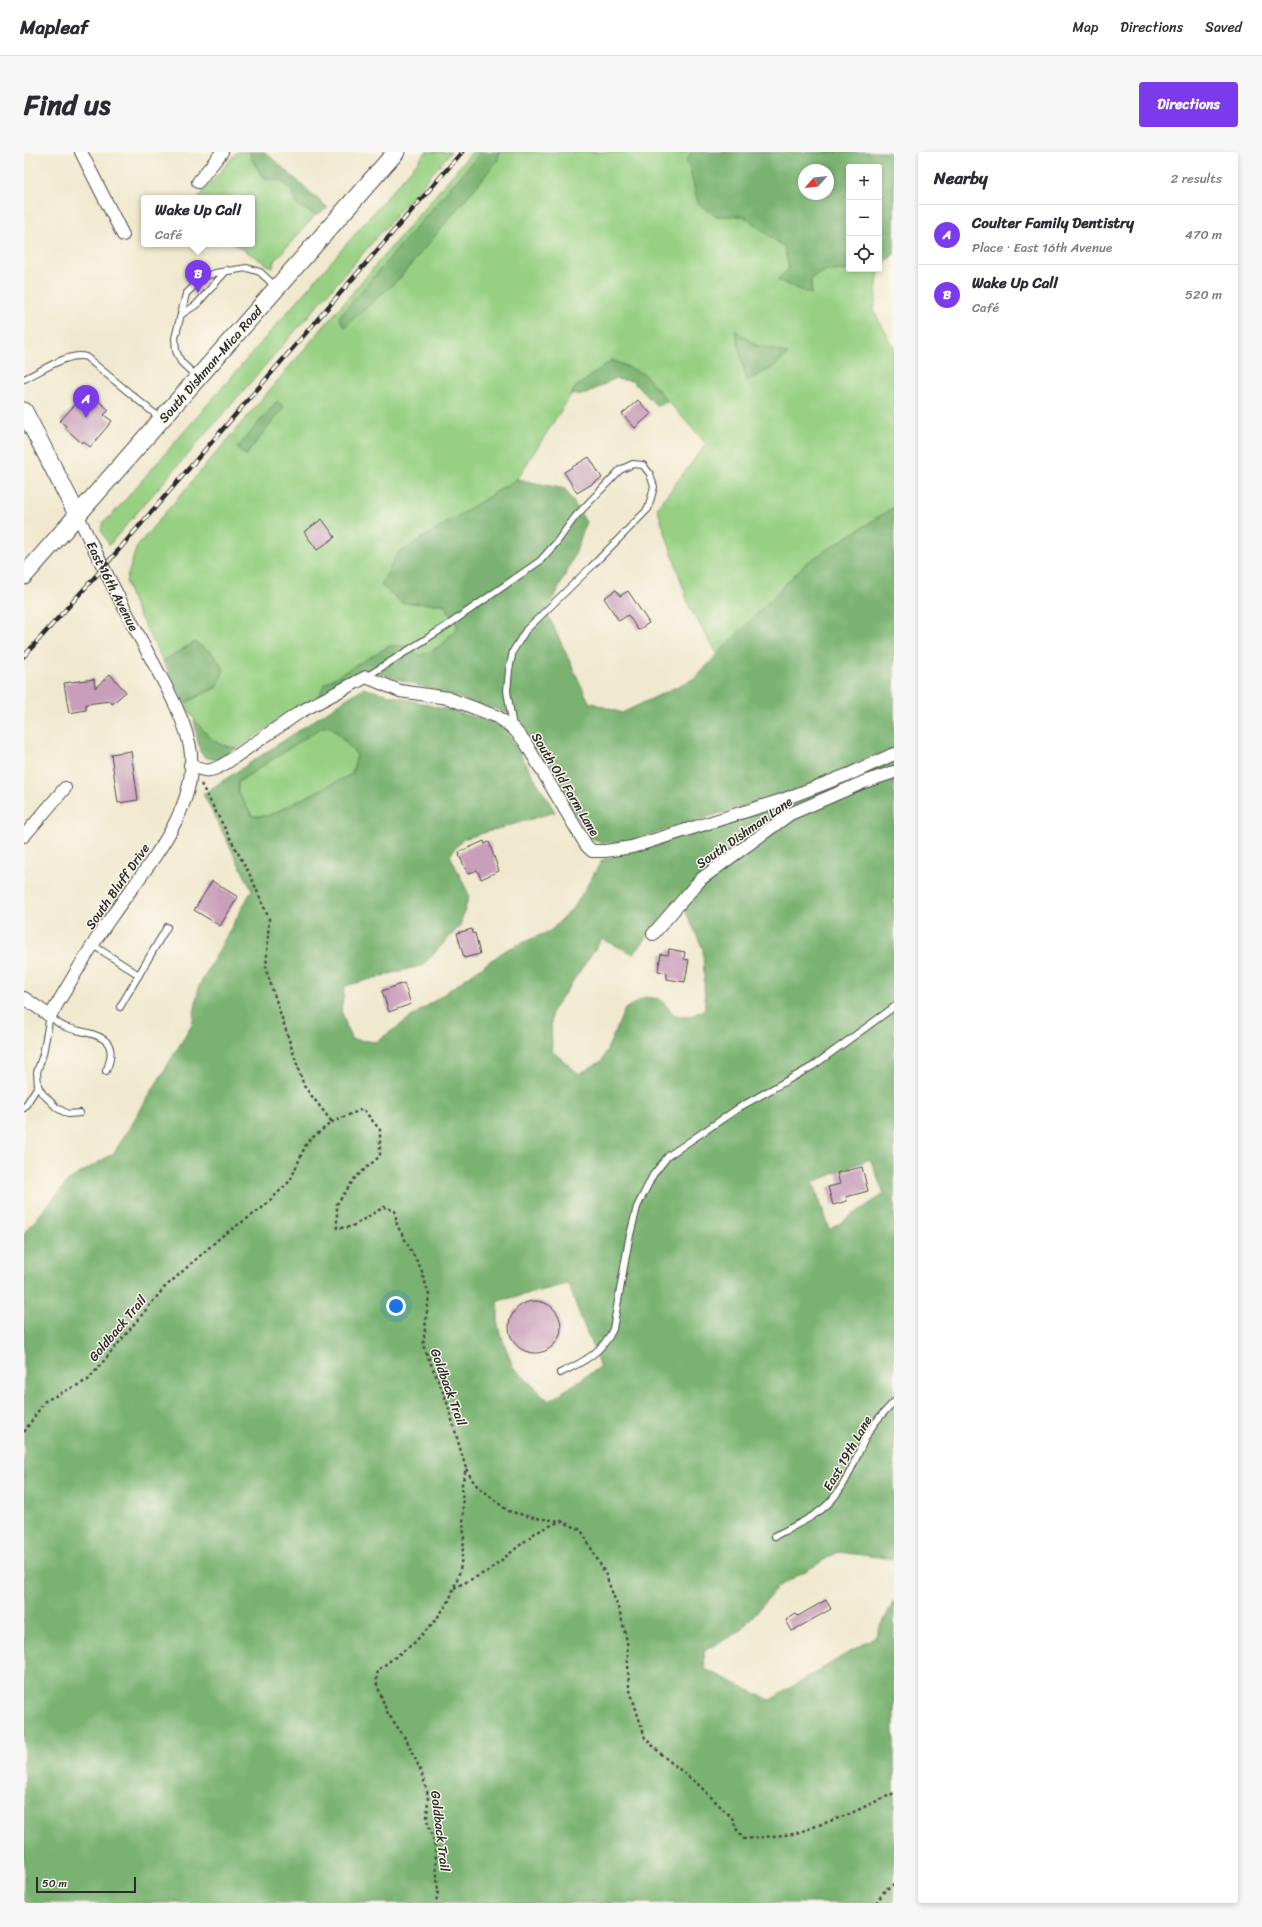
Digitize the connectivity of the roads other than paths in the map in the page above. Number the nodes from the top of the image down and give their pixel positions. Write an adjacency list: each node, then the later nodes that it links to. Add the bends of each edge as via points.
1 (81, 152): 5 (street)
2 (222, 152): 4 (street)
3 (396, 152): 7 (main road, South Dishman-Mica Road)
4 (198, 182)
5 (123, 235)
6 (227, 270): 7 (lane, via 247,268 260,272); 8 (lane, via 196,305); 8 (lane, via 203,277 186,294)
7 (277, 288): 9 (main road, South Dishman-Mica Road)
8 (182, 314): 9 (lane, via 175,338 176,351 182,362)
9 (199, 378): 12 (main road, South Dishman-Mica Road)
10 (24, 379): 12 (lane, via 69,357 81,355)
11 (24, 411): 13 (main road, East 16th Avenue)
12 (162, 420): 13 (main road, South Dishman-Mica Road)
13 (78, 516): 14 (main road, South Dishman-Mica Road); 18 (street, East 16th Avenue, via 184,728 190,748)
14 (24, 576)
15 (366, 677): 16 (street, South Old Farm Lane, via 400,690 448,698 498,717); 16 (lane, via 445,627 540,561 574,517 620,470 633,464 643,465 650,474 654,487 648,509 526,630 513,651 507,691); 18 (street, via 300,712 213,770 202,771)
16 (513, 728): 17 (street, South Old Farm Lane, via 526,742 583,841 589,849 597,852 632,847 782,800)
17 (894, 754)
18 (190, 765): 24 (street, South Bluff Drive, via 187,794 165,843 111,916)
19 (894, 772): 23 (street, South Dishman Lane, via 790,814 701,879)
20 (65, 788): 21 (street)
21 (24, 836)
22 (167, 927): 25 (lane)
23 (653, 934)
24 (93, 945): 25 (lane); 29 (street, South Bluff Drive)
25 (139, 975): 27 (lane)
26 (24, 998): 29 (street)
27 (120, 1007)
28 (894, 1007): 34 (lane, via 813,1066 740,1107 668,1156 653,1175 637,1207 610,1336 589,1358)
29 (50, 1016): 30 (lane, via 67,1028 89,1032 105,1041 112,1053); 31 (lane, via 38,1072)
30 (106, 1071)
31 (38, 1086): 32 (lane); 33 (lane, via 57,1108 68,1114)
32 (24, 1108)
33 (80, 1113)
34 (560, 1373)
35 (894, 1402): 36 (lane, East 19th Lane, via 867,1434 849,1474 829,1503)
36 (775, 1536)

